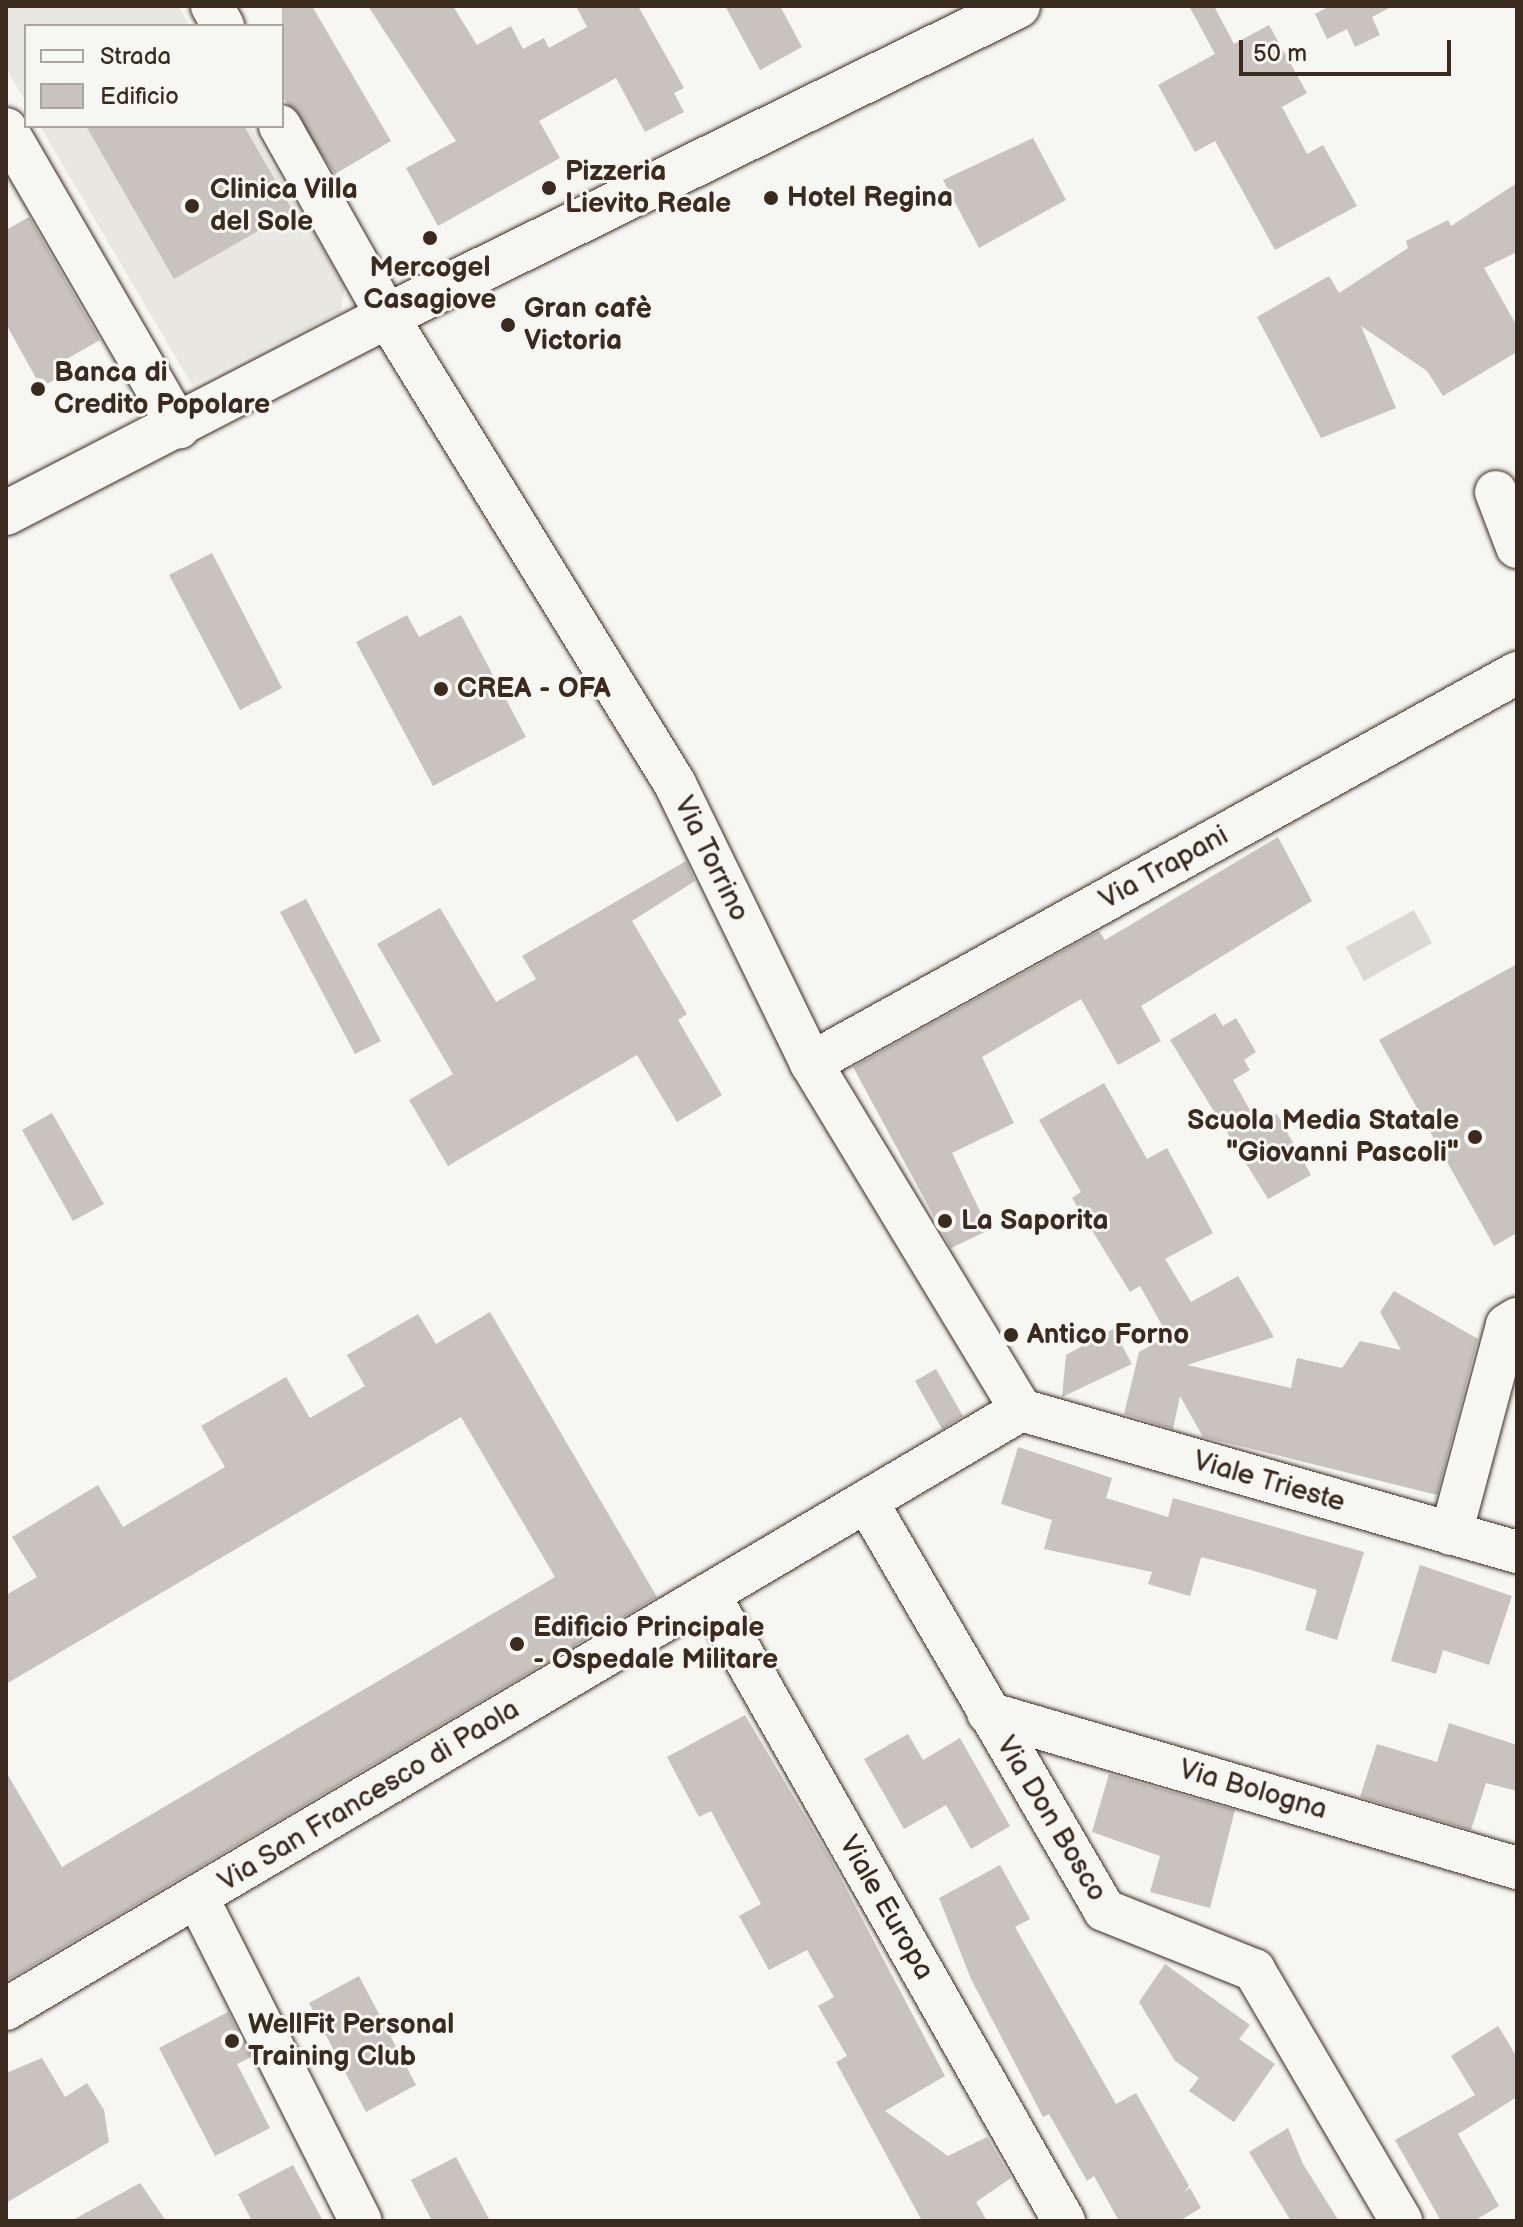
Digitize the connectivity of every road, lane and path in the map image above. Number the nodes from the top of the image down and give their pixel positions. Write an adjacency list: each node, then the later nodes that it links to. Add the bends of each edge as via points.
1 (212, 6): 3 (street)
2 (1018, 6): 6 (main road)
3 (222, 24)
4 (281, 128): 6 (street, Via Torrino)
5 (6, 129): 7 (street)
6 (387, 316): 7 (main road); 12 (street, Via Torrino, via 675,784)
7 (179, 428): 9 (main road)
8 (1496, 492): 10 (street)
9 (6, 513)
10 (1517, 547)
11 (1517, 673): 12 (street, Via Trapani)
12 (811, 1063): 14 (street, Via Torrino)
13 (1517, 1319): 16 (street, via 1507,1325)
14 (1021, 1410): 15 (street, Via San Francesco di Paola); 16 (street, Viale Trieste)
15 (867, 1502): 18 (street, Via San Francesco di Paola); 19 (street, Via Don Bosco)
16 (1451, 1534): 17 (street, Viale Trieste)
17 (1517, 1552)
18 (709, 1595): 21 (street, Via San Francesco di Paola); 24 (street, Viale Europa)
19 (988, 1713): 20 (street, Via Bologna); 25 (street, Via Don Bosco, via 1104,1910 1254,1970)
20 (1517, 1868)
21 (197, 1897): 22 (street, Via San Francesco di Paola); 23 (street)
22 (6, 2009)
23 (361, 2221)
24 (1064, 2221)
25 (1401, 2221)

